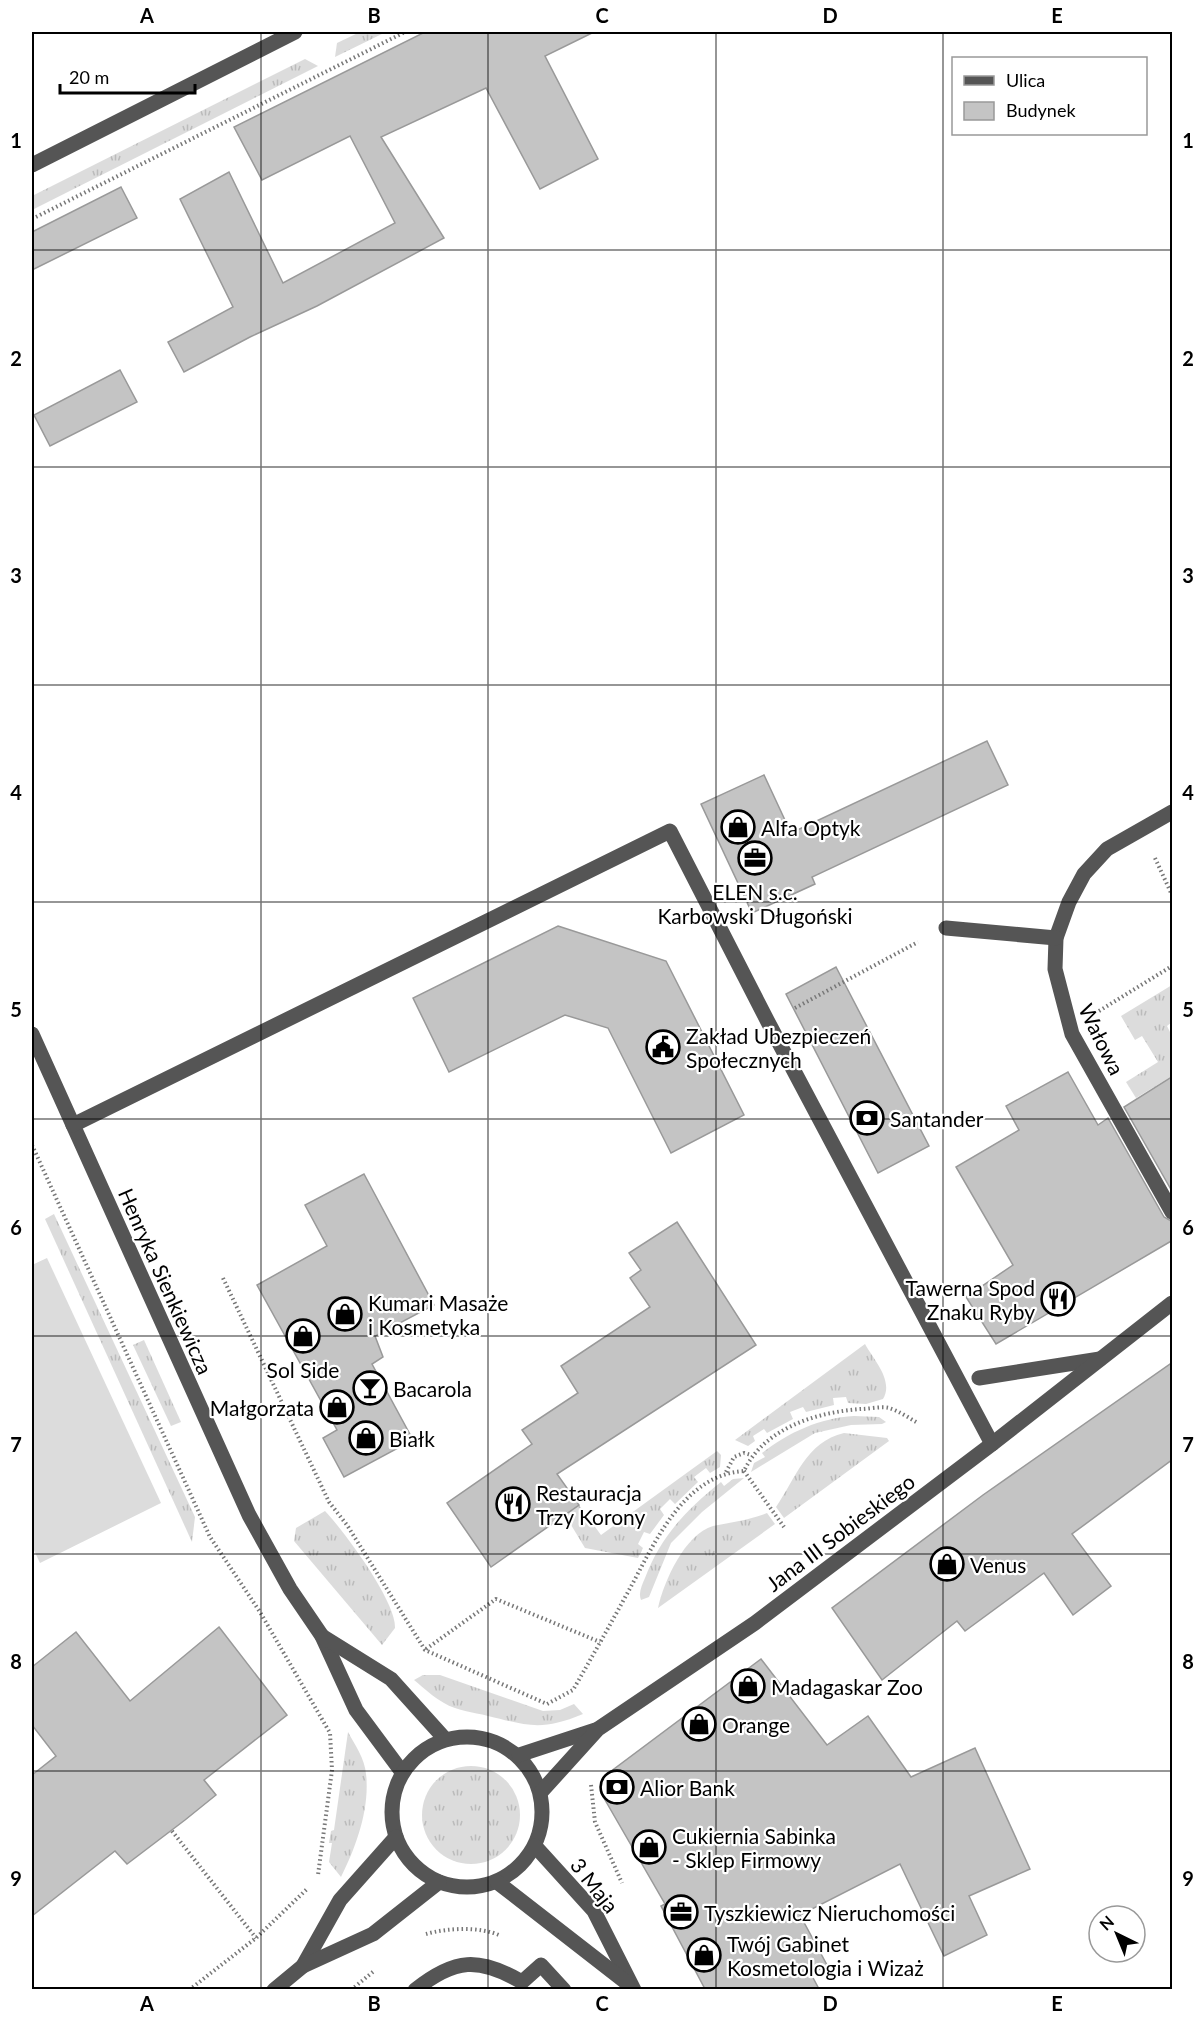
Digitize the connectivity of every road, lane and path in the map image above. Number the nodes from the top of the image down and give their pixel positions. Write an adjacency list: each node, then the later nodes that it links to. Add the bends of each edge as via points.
1 (295, 32): 3 (street)
2 (405, 32): 4 (path)
3 (32, 165)
4 (32, 219)
5 (1173, 812): 6 (street, Wałowa)
6 (1141, 828): 7 (path); 9 (street, Wałowa, via 1107,849 1084,874)
7 (1173, 895)
8 (946, 928): 9 (street); 11 (path)
9 (1056, 938): 12 (street, Wałowa, via 1055,969)
10 (1173, 966): 12 (path)
11 (794, 1009)
12 (1071, 1028): 16 (street, Wałowa)
13 (32, 1034): 14 (street, Henryka Sienkiewicza)
14 (73, 1125): 22 (street, via 670,831); 27 (street, Henryka Sienkiewicza, via 249,1515 290,1589)
15 (32, 1146): 39 (path, via 210,1538 260,1612 330,1733 332,1770)
16 (1173, 1212)
17 (223, 1278): 29 (path, via 329,1502)
18 (1173, 1303): 19 (street, Jana III Sobieskiego)
19 (1101, 1359): 20 (street, Jana III Sobieskiego); 22 (street, Jana III Sobieskiego)
20 (979, 1378)
21 (918, 1423): 23 (path, via 888,1408 834,1412 795,1425)
22 (992, 1444): 30 (street, Jana III Sobieskiego, via 755,1623)
23 (751, 1455): 24 (path); 25 (path, via 734,1457)
24 (744, 1471): 25 (path); 26 (path)
25 (726, 1472): 28 (path, via 702,1488 662,1528)
26 (784, 1527)
27 (322, 1636): 31 (street, Henryka Sienkiewicza, via 391,1679); 33 (street, Henryka Sienkiewicza, via 356,1710)
28 (600, 1642): 29 (path, via 496,1599); 29 (path, via 573,1689 547,1704)
29 (425, 1650)
30 (598, 1729): 32 (street, Jana III Sobieskiego); 35 (street, Jana III Sobieskiego)
31 (445, 1739): 32 (street, via 488,1739); 33 (street, via 421,1752)
32 (519, 1755): 35 (street, via 533,1772)
33 (402, 1772): 37 (street, via 394,1792 392,1815)
34 (594, 1780): 42 (path, via 591,1798 595,1822)
35 (541, 1792): 38 (street, via 543,1820)
36 (172, 1831): 44 (path)
37 (396, 1837): 40 (street, via 420,1872); 45 (street, via 340,1900)
38 (536, 1846): 41 (street, via 519,1867); 46 (street, 3 Maja, via 594,1911)
39 (318, 1879)
40 (439, 1882): 41 (street, via 469,1888); 45 (street, via 373,1934)
41 (497, 1882): 46 (street, 3 Maja)
42 (622, 1884)
43 (310, 1886): 44 (path)
44 (256, 1938): 47 (path)
45 (303, 1966): 48 (street)
46 (633, 1988)
47 (189, 1989)
48 (273, 1989)
49 (415, 1989): 50 (street, via 435,1973 475,1962 500,1969 522,1982 541,1965)
50 (564, 1989)

